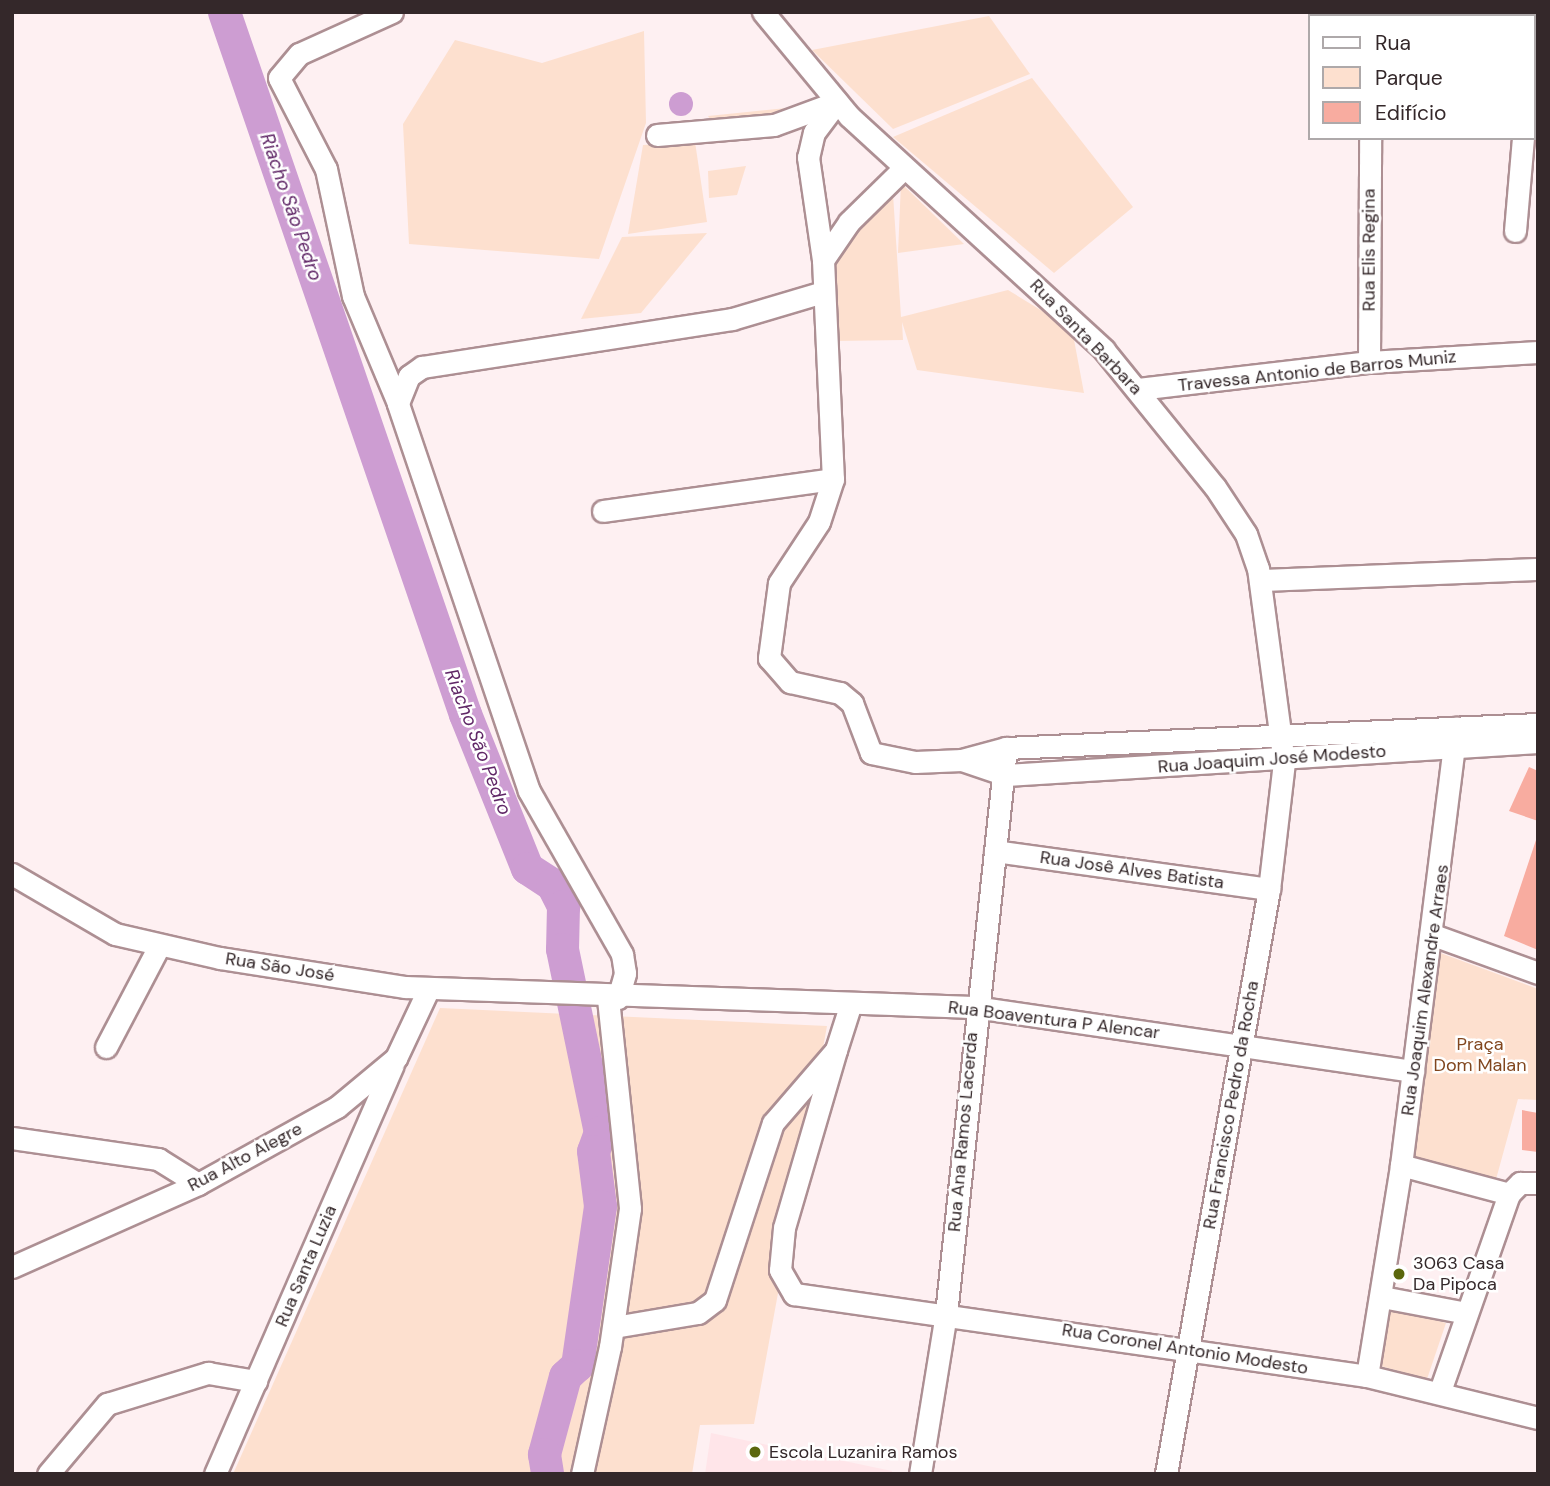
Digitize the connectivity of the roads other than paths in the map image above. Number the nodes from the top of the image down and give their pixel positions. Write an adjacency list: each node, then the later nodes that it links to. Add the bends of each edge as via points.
1 (392, 12): 14 (street, via 299,54 279,78 326,169 353,296)
2 (763, 12): 3 (street, Rua Santa Barbara)
3 (837, 102): 4 (street, via 774,125); 7 (street, Rua Santa Barbara); 9 (street, via 809,144)
4 (657, 135)
5 (1370, 140): 12 (street, Rua Elis Regina)
6 (1523, 140): 8 (street)
7 (903, 169): 9 (street, via 849,222); 13 (street, Rua Santa Barbara, via 1046,293)
8 (1515, 231)
9 (823, 260): 10 (street)
10 (823, 292): 14 (street, via 732,320 422,367 409,376); 15 (street)
11 (1538, 352): 12 (street, Travessa Antonio de Barros Muniz)
12 (1369, 362): 13 (street, Travessa Antonio de Barros Muniz)
13 (1138, 389): 18 (street, Rua Santa Barbara, via 1246,534)
14 (398, 403): 37 (street, via 529,791 622,954 625,973)
15 (833, 479): 16 (street); 25 (street, via 819,522 779,583 769,658 790,682 840,693 852,703 871,753 915,762)
16 (603, 511)
17 (1538, 569): 18 (street)
18 (1261, 580): 20 (street, Rua Santa Barbara)
19 (1538, 724): 21 (street, Rua Joaquim José Modesto)
20 (1282, 735): 21 (street, Rua Joaquim José Modesto); 23 (street, Rua Joaquim José Modesto); 26 (street, Rua Francisco Pedro da Rocha)
21 (1456, 735): 22 (street, Rua Joaquim José Modesto); 26 (street, Rua Joaquim José Modesto); 32 (street, Rua Joaquim Alexandre Arraes)
22 (1538, 742)
23 (1094, 744): 24 (street, Rua Joaquim José Modesto); 27 (street)
24 (1006, 748): 25 (street, Rua Joaquim José Modesto); 28 (street, Rua Ana Ramos Lacerda)
25 (962, 760): 28 (street)
26 (1284, 762): 27 (street, Rua Joaquim José Modesto); 31 (street, Rua Francisco Pedro da Rocha)
27 (1095, 771): 28 (street, Rua Joaquim José Modesto)
28 (1006, 775): 29 (street, Rua Ana Ramos Lacerda)
29 (995, 851): 31 (street, Rua Josê Alves Batista); 39 (street, Rua Ana Ramos Lacerda)
30 (12, 874): 33 (street, Rua São José, via 115,934)
31 (1269, 889): 40 (street, Rua Francisco Pedro da Rocha)
32 (1433, 935): 34 (street); 44 (street, Rua Joaquim Alexandre Arraes)
33 (159, 946): 35 (street, Rua São José); 41 (street)
34 (1538, 973)
35 (428, 990): 36 (street, Rua São José); 43 (street, Rua Alto Alegre)
36 (565, 996): 37 (street, Rua Boaventura P Alencar)
37 (606, 997): 38 (street, Rua Boaventura P Alencar); 53 (street, via 631,1185)
38 (850, 1003): 39 (street, Rua Boaventura P Alencar); 42 (street)
39 (974, 1007): 40 (street, Rua Boaventura P Alencar); 52 (street, Rua Ana Ramos Lacerda)
40 (1242, 1046): 44 (street, Rua Boaventura P Alencar); 54 (street, Rua Francisco Pedro da Rocha)
41 (106, 1047)
42 (836, 1051): 52 (street, Rua Coronel Antonio Modesto, via 818,1124 789,1202 780,1270 794,1294); 53 (street, via 773,1123 715,1300 698,1313)
43 (396, 1058): 47 (street, Rua Alto Alegre, via 337,1107); 56 (street, Rua Santa Luzia)
44 (1413, 1071): 46 (street, Rua Joaquim Alexandre Arraes)
45 (12, 1138): 47 (street, via 158,1159)
46 (1401, 1165): 48 (street); 50 (street, Rua Joaquim Alexandre Arraes)
47 (198, 1184): 49 (street, Rua Alto Alegre)
48 (1524, 1186): 51 (street)
49 (12, 1267)
50 (1382, 1297): 51 (street); 55 (street, Rua Joaquim Alexandre Arraes)
51 (1467, 1313): 57 (street)
52 (946, 1314): 54 (street, Rua Coronel Antonio Modesto); 62 (street, Rua Ana Ramos Lacerda)
53 (614, 1326): 61 (street)
54 (1186, 1348): 55 (street, Rua Coronel Antonio Modesto); 63 (street, Rua Francisco Pedro da Rocha)
55 (1367, 1376): 57 (street, Rua Coronel Antonio Modesto)
56 (257, 1381): 59 (street, via 208,1373 107,1404); 60 (street, Rua Santa Luzia)
57 (1440, 1391): 58 (street, Rua Coronel Antonio Modesto)
58 (1538, 1418)
59 (48, 1474)
60 (215, 1474)
61 (582, 1474)
62 (920, 1474)
63 (1166, 1474)

